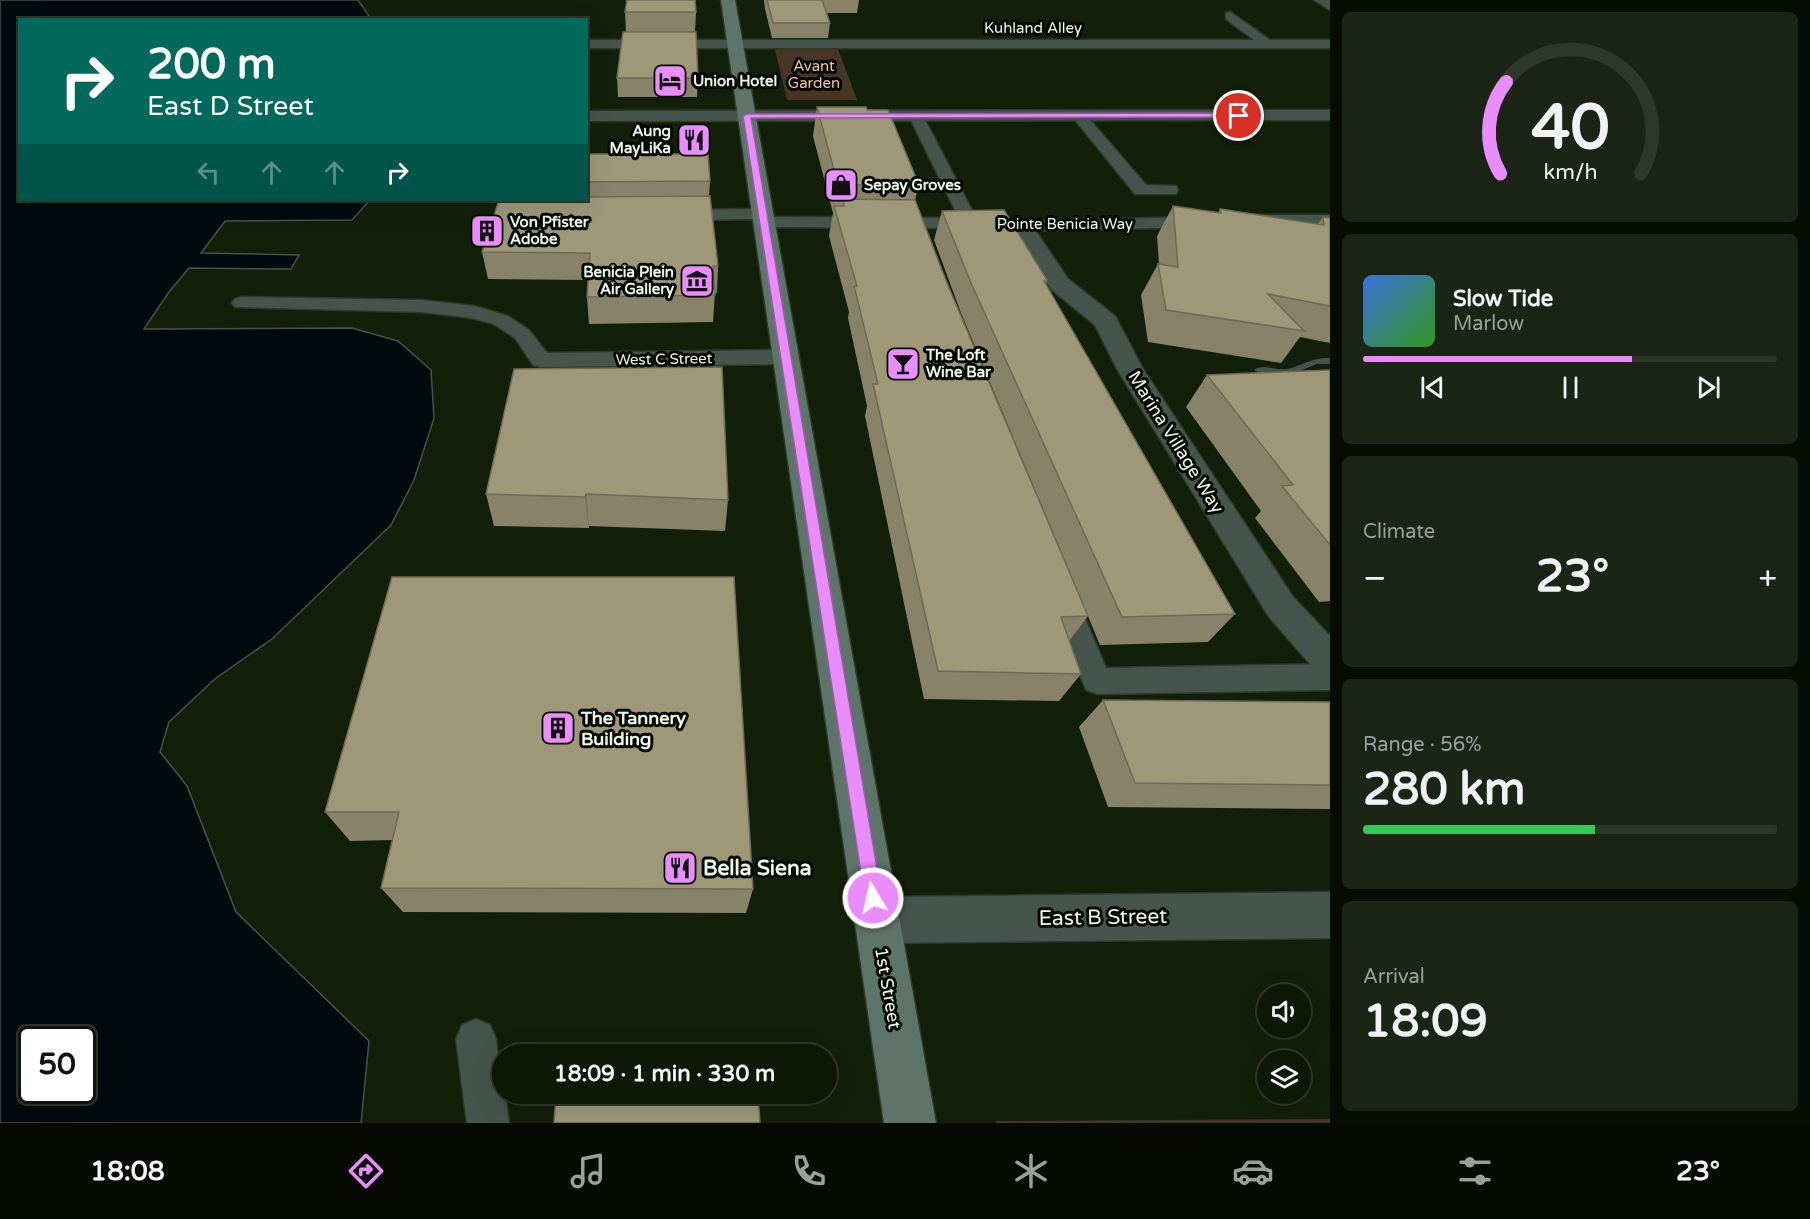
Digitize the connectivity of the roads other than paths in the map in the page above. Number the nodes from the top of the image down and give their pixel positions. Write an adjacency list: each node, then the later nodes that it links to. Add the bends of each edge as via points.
1 (728, 0): 6 (main road, 1st Street)
2 (1321, 0): 3 (street)
3 (1330, 6)
4 (1230, 16): 7 (lane)
5 (588, 44): 6 (lane, Kuhland Alley)
6 (735, 44): 7 (lane, Kuhland Alley); 10 (main road, 1st Street)
7 (1267, 44): 8 (lane, Kuhland Alley)
8 (1330, 44)
9 (588, 116): 10 (street)
10 (747, 116): 11 (street); 16 (main road, 1st Street)
11 (916, 116): 12 (street); 18 (lane)
12 (1079, 116): 13 (street); 14 (lane, via 1141,190)
13 (1330, 116)
14 (1170, 190)
15 (660, 215): 16 (lane, Pointe Benicia Way)
16 (764, 218): 18 (lane, Pointe Benicia Way, via 919,233); 21 (main road, 1st Street)
17 (1330, 220): 19 (lane, Pointe Benicia Way)
18 (970, 223): 19 (lane, Pointe Benicia Way)
19 (1021, 226): 23 (street, Marina Village Way, via 1059,284 1106,321 1130,369 1281,607)
20 (242, 303): 21 (lane, West C Street, via 422,306 474,312 501,320 522,334 541,360)
21 (786, 357): 26 (main road, 1st Street)
22 (1056, 581): 24 (lane, via 1096,681)
23 (1330, 661)
24 (1330, 677)
25 (1330, 915): 26 (street, East B Street)
26 (876, 920): 29 (main road, 1st Street)
27 (476, 1039): 28 (lane)
28 (488, 1123)
29 (910, 1123)

